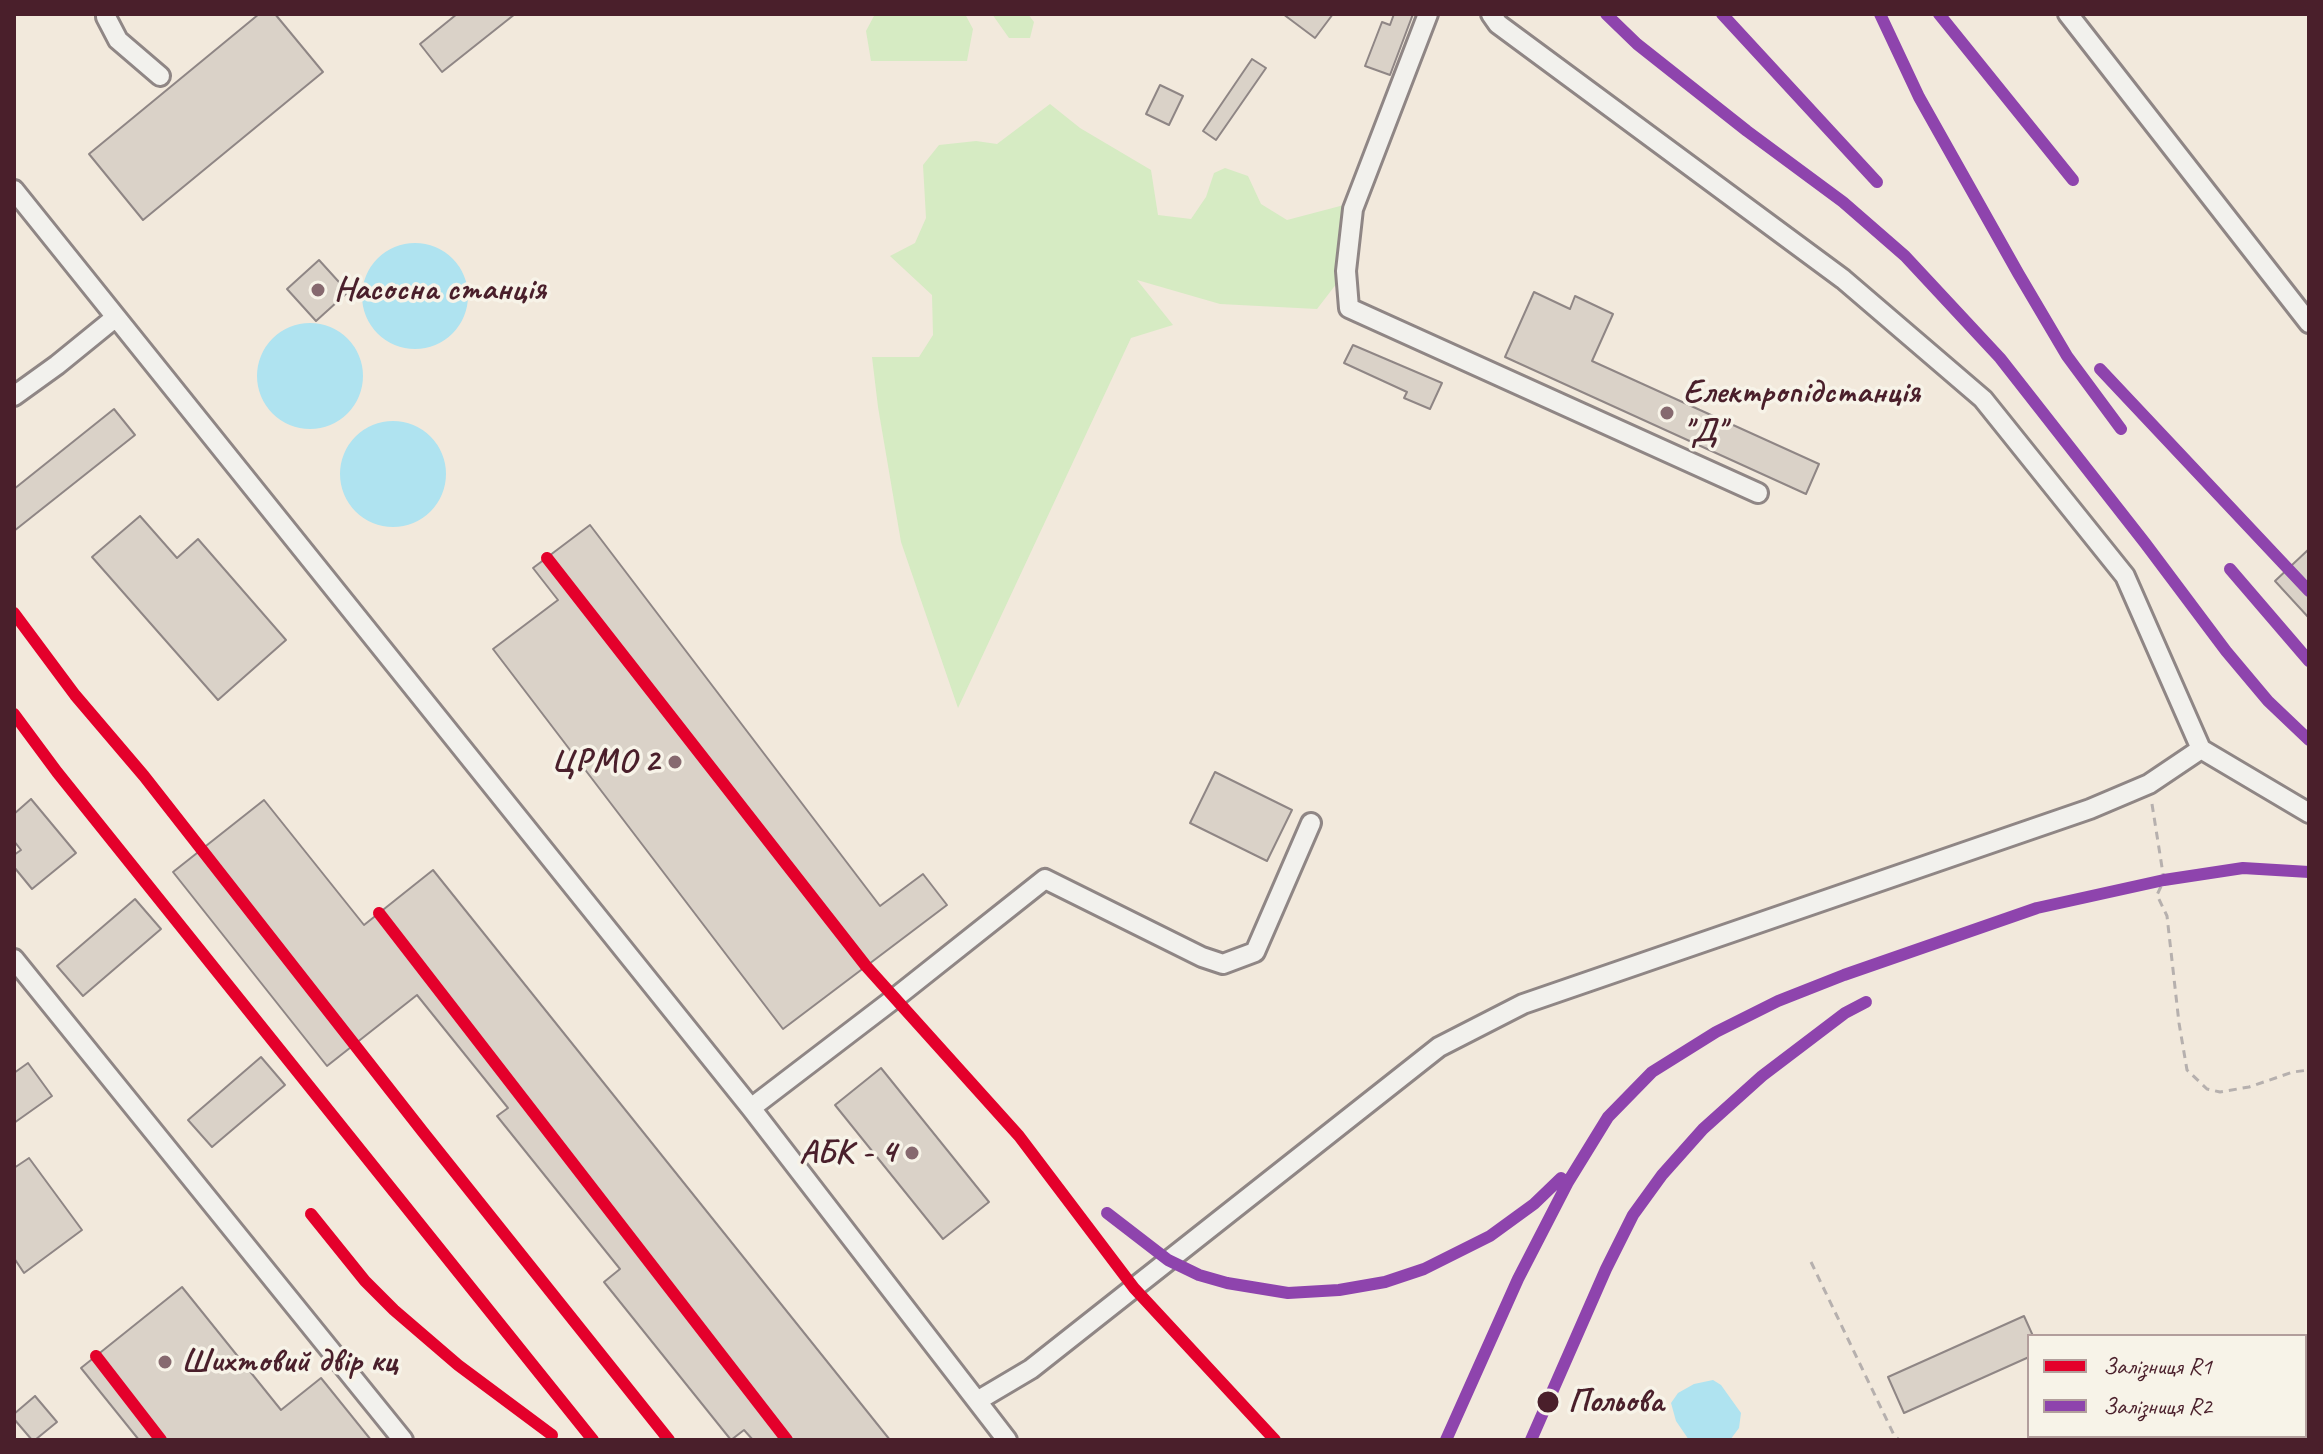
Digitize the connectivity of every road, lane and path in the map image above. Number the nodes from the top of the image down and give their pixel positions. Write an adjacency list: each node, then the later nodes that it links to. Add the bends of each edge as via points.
1 (106, 14): 5 (street, via 118,40)
2 (1428, 14): 10 (street, via 1353,209 1346,271 1349,308)
3 (1491, 14): 11 (street, via 1843,279 1983,399 2125,576)
4 (2068, 14): 8 (street)
5 (160, 76)
6 (14, 190): 7 (street)
7 (116, 317): 9 (street); 17 (street)
8 (2309, 323)
9 (14, 396)
10 (1758, 493)
11 (2201, 749): 12 (street); 13 (street)
12 (2149, 784): 16 (path, via 2164,880 2157,895 2167,916 2187,1070 2207,1089 2220,1092); 19 (street, via 2076,815 1523,1004 1439,1047 1031,1369)
13 (2309, 813)
14 (1311, 823): 17 (street, via 1255,952 1223,964 1202,957 1045,879)
15 (14, 959): 20 (street)
16 (2309, 1070)
17 (751, 1108): 19 (street)
18 (1811, 1262): 22 (path)
19 (977, 1401): 21 (street)
20 (403, 1440)
21 (1007, 1440)
22 (1899, 1440)

